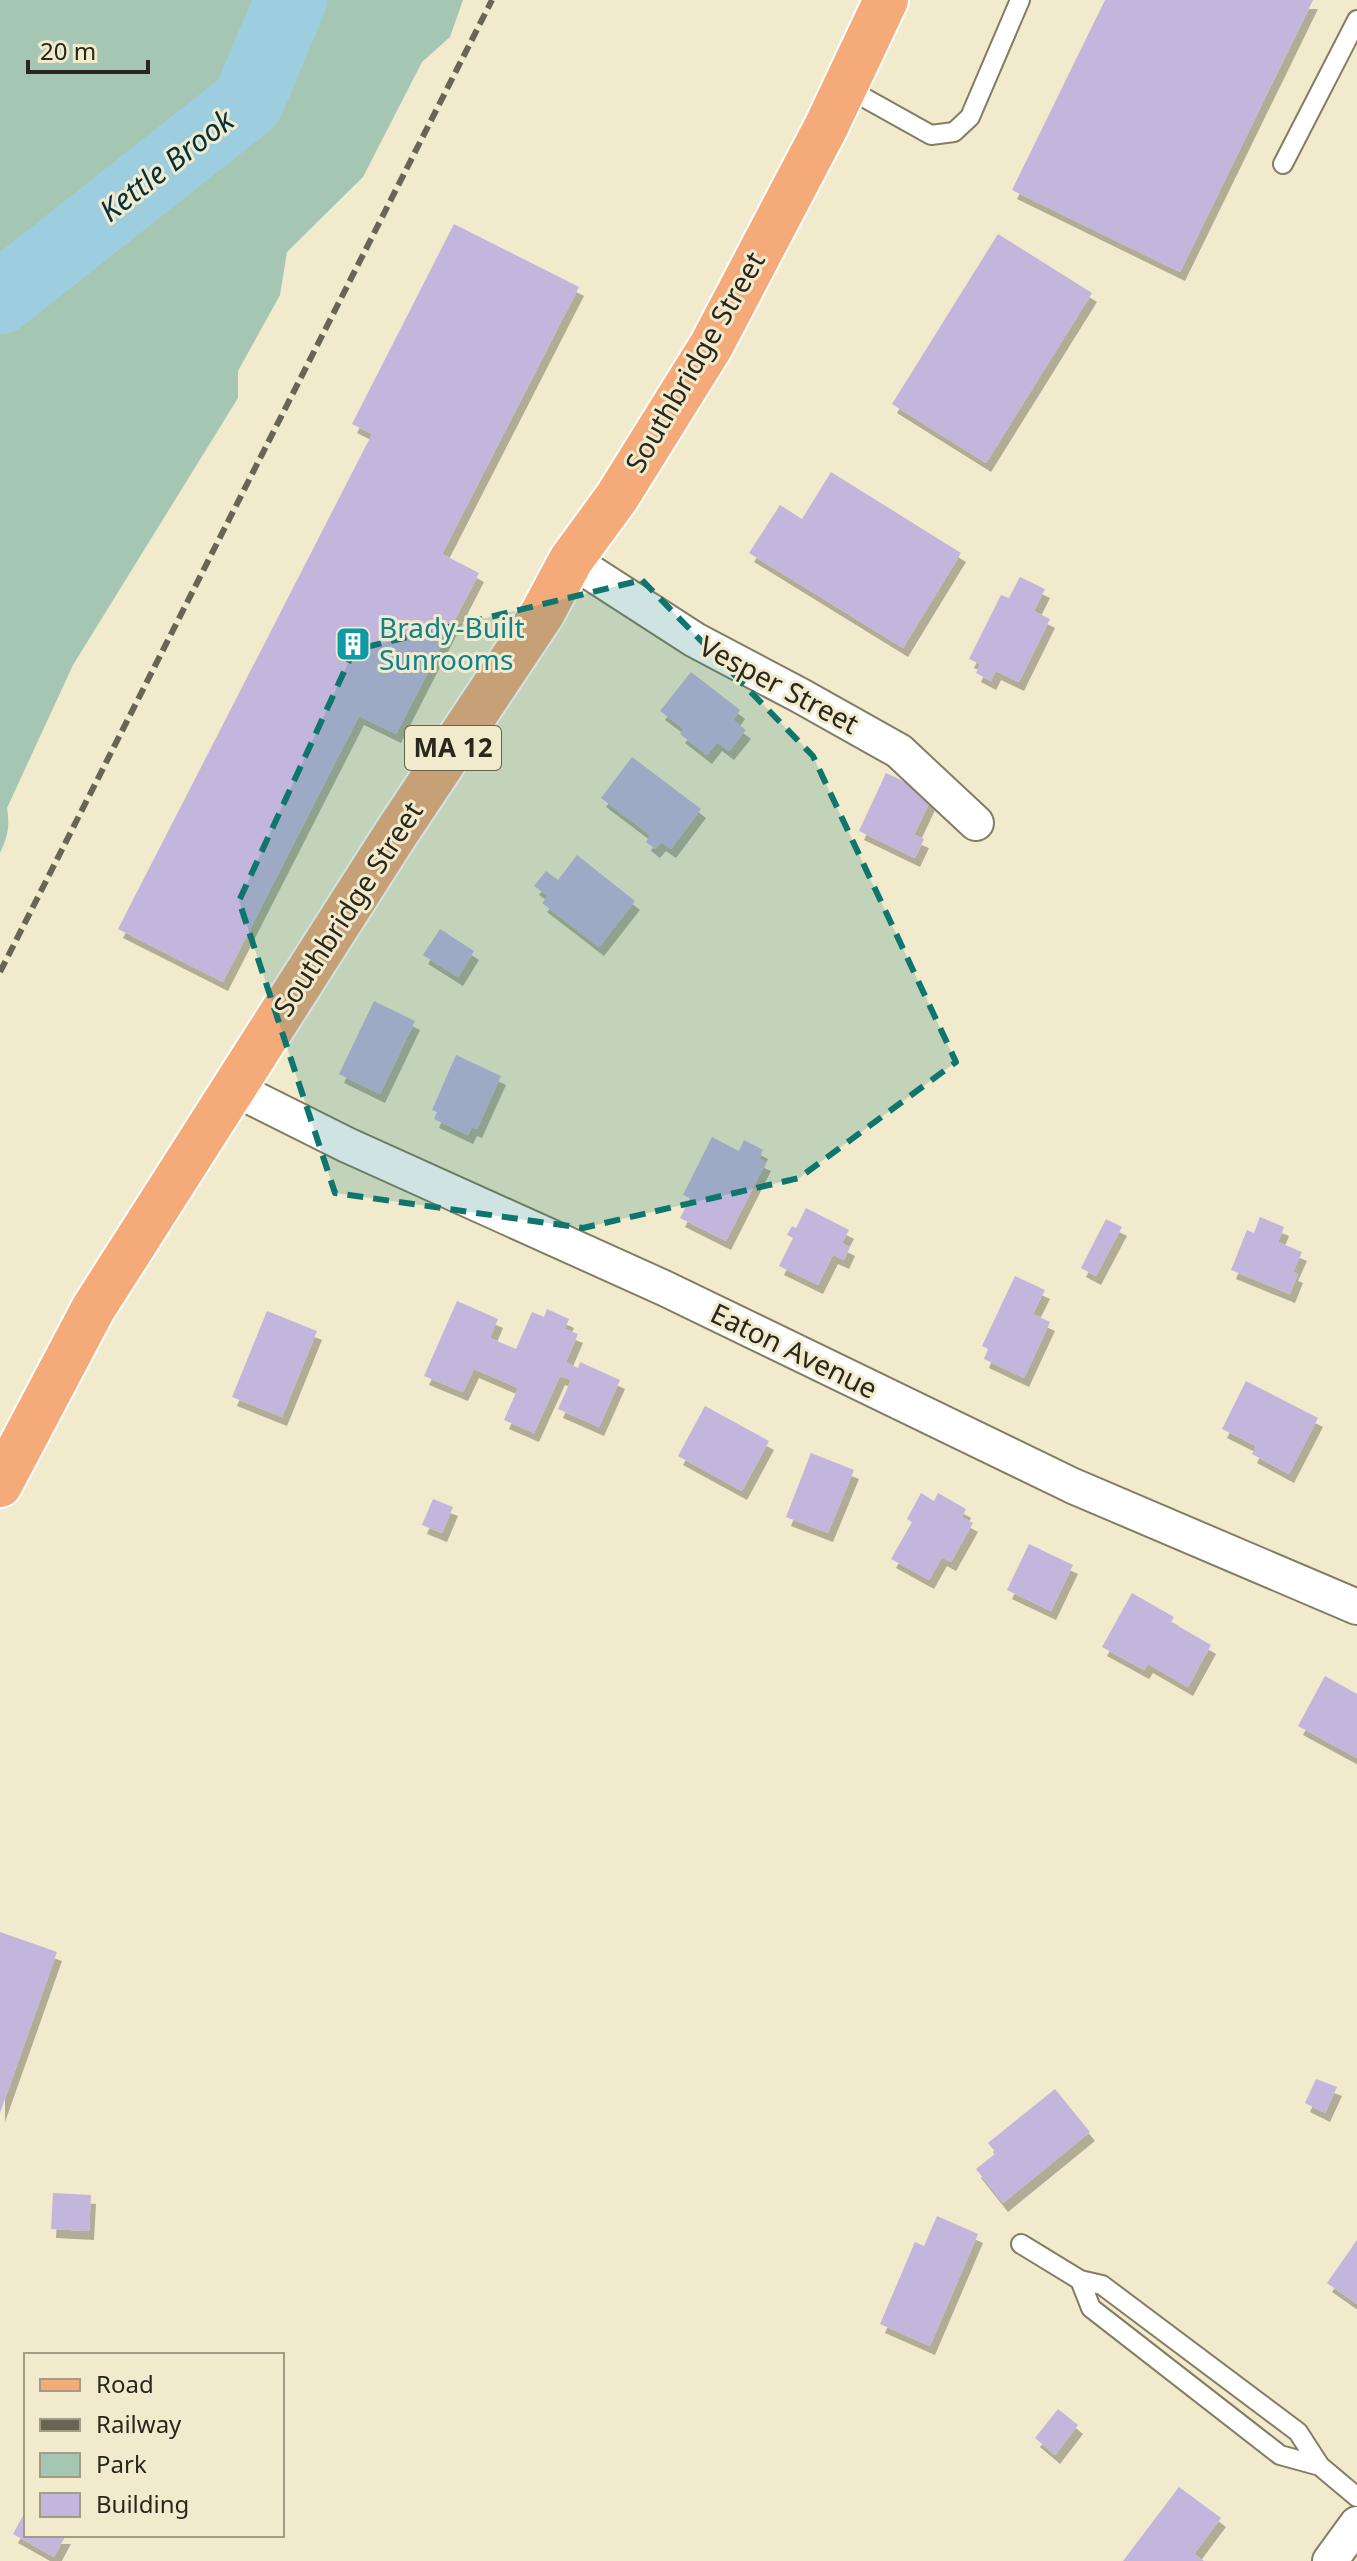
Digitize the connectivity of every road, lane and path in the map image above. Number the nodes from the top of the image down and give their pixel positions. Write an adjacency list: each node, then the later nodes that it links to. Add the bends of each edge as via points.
1 (886, 0): 4 (main road, Southbridge Street / MA 12)
2 (1020, 0): 4 (lane, via 970,117 954,132 931,135)
3 (1357, 20): 5 (lane)
4 (845, 87): 6 (main road, Southbridge Street / MA 12, via 711,346 617,497)
5 (1283, 164)
6 (571, 560): 7 (street, Vesper Street, via 695,640 899,751); 8 (main road, Southbridge Street / MA 12, via 542,614)
7 (976, 823)
8 (233, 1088): 9 (main road, Southbridge Street / MA 12, via 93,1309); 10 (street, Eaton Avenue, via 1073,1486)
9 (0, 1485)
10 (1357, 1607)
11 (1021, 2244): 12 (lane)
12 (1080, 2280): 13 (lane, via 1102,2285 1298,2432); 13 (lane, via 1091,2308 1280,2455)
13 (1320, 2466): 14 (lane)
14 (1357, 2497)
15 (1357, 2524): 16 (street)
16 (1330, 2561)

